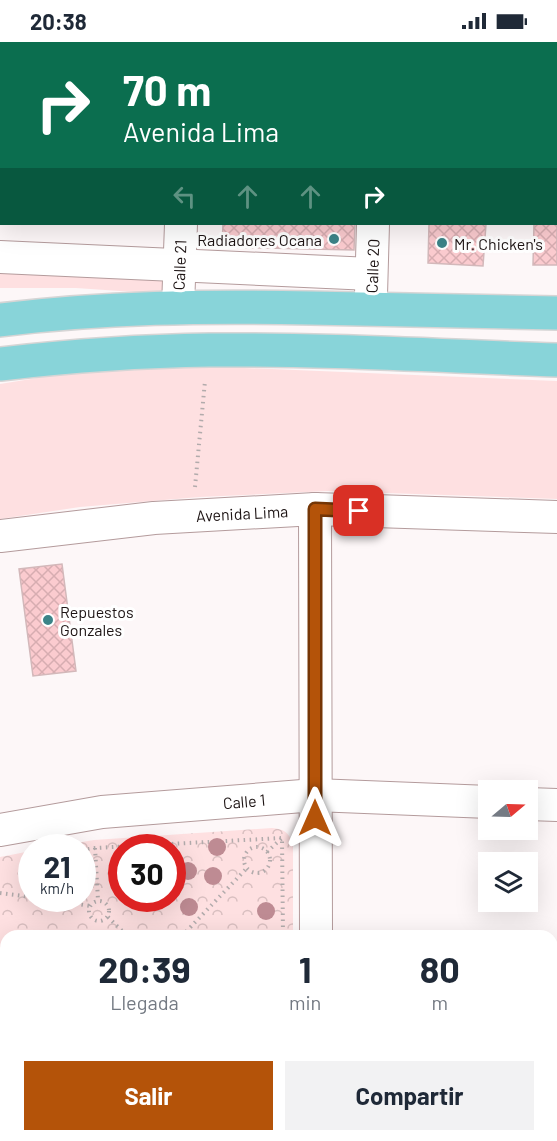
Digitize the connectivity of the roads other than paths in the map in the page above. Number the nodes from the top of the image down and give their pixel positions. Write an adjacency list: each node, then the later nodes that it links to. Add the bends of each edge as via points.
1 (181, 225): 4 (street, Calle 21)
2 (373, 225): 5 (street, Calle 20)
3 (0, 257): 4 (street)
4 (179, 266): 5 (street); 6 (street, Calle 21)
5 (371, 274): 7 (street, Calle 20)
6 (178, 307): 7 (main road); 9 (main road)
7 (370, 309): 8 (main road)
8 (557, 313)
9 (0, 320)
10 (557, 360): 11 (main road, via 208,350 73,356)
11 (0, 364)
12 (315, 509): 13 (street, Avenida Lima); 14 (street, Avenida Lima, via 154,518); 15 (street)
13 (557, 517)
14 (0, 536)
15 (315, 795): 16 (street, Calle 1); 19 (street, Calle 1, via 102,812); 20 (street)
16 (478, 802)
17 (538, 804): 18 (street)
18 (557, 805)
19 (0, 830)
20 (316, 930)

